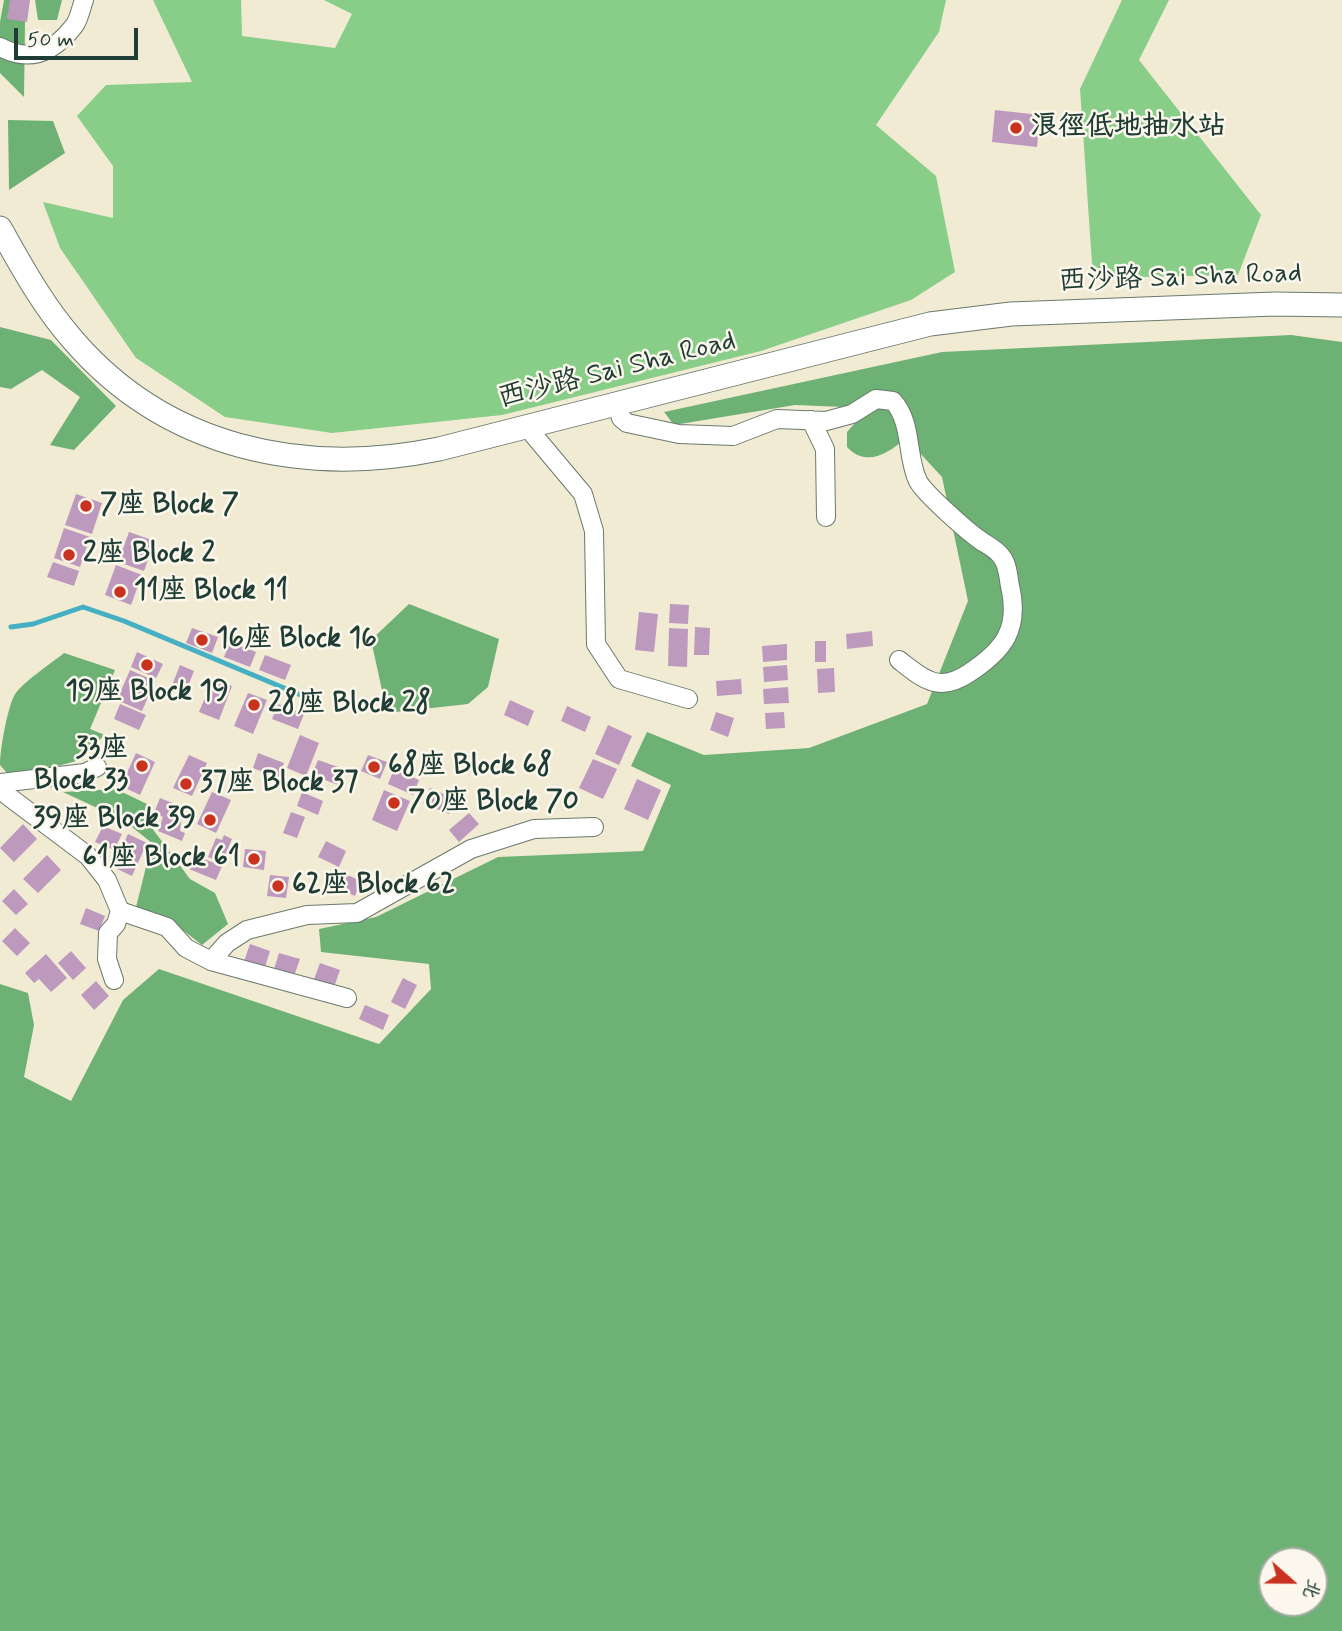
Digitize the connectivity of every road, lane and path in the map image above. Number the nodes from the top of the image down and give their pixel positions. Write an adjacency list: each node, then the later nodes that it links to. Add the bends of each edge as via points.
1 (96, 0): 2 (street)
2 (81, 7): 3 (street, via 76,25 46,52 19,57)
3 (0, 47)
4 (0, 228): 8 (main road, 西沙路 Sai Sha Road, via 55,319 90,358 146,403 212,436 282,456 349,460 415,454)
5 (1342, 305): 6 (main road, 西沙路 Sai Sha Road, via 1011,314 956,320 901,328)
6 (617, 403): 7 (street, via 624,421 679,434 733,436 777,419); 8 (main road, 西沙路 Sai Sha Road)
7 (811, 420): 9 (street, via 825,449); 10 (street, via 841,418 876,399 893,401 903,418 919,482 971,534 1001,555 1006,565 1014,618 1000,647 986,662 958,680 944,683 912,674)
8 (526, 426): 11 (street, via 583,494 594,531 596,644 619,679)
9 (826, 517)
10 (898, 660)
11 (688, 699)
12 (97, 767): 13 (street)
13 (0, 783)
14 (0, 790): 16 (street, via 88,856 107,880)
15 (594, 827): 17 (street, via 534,829 471,849 357,913 307,915 247,930)
16 (120, 911): 17 (street, via 167,927 186,947); 18 (street, via 108,933 107,959)
17 (211, 961): 19 (street)
18 (114, 981)
19 (346, 998)

